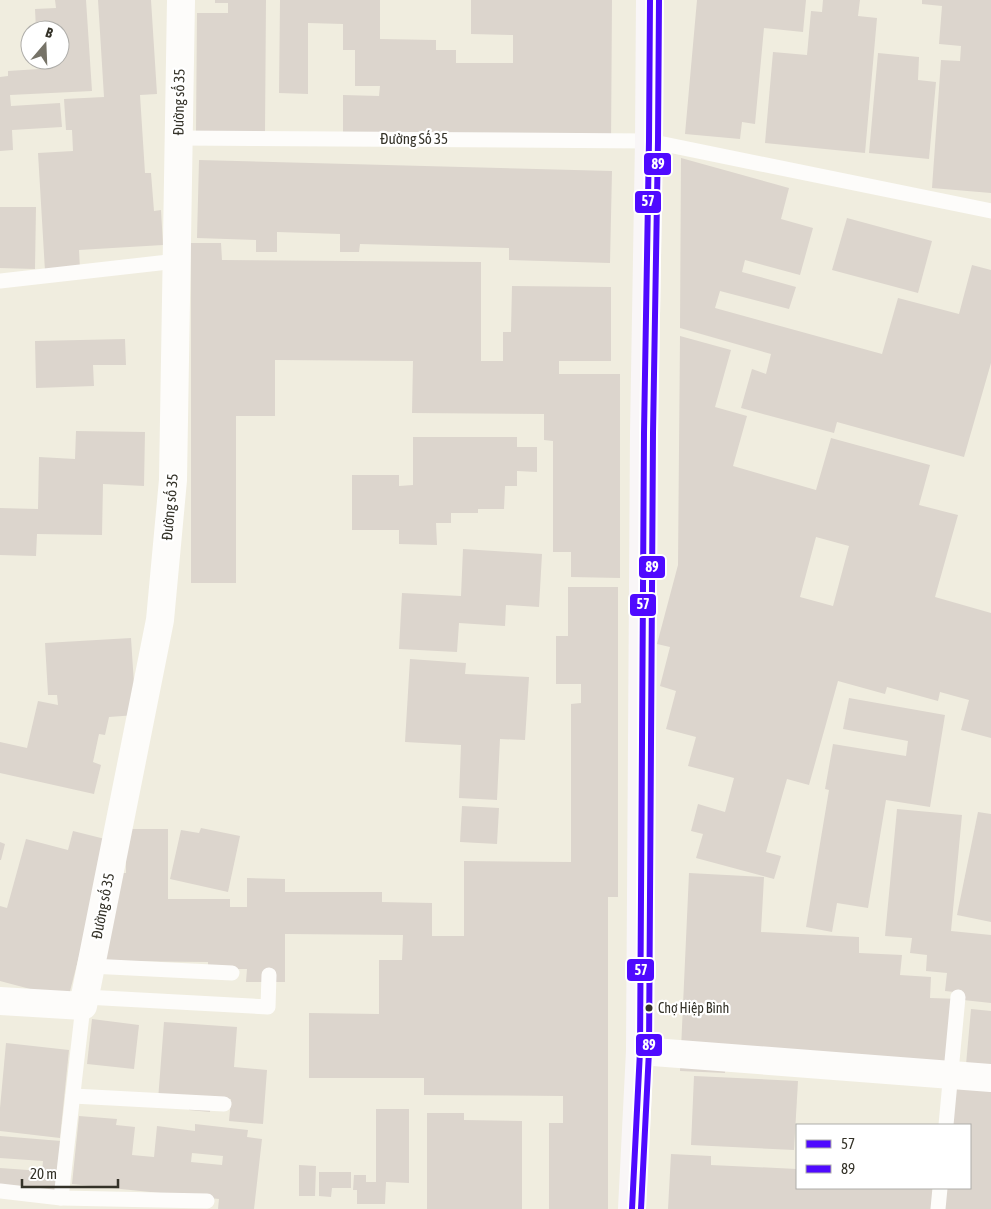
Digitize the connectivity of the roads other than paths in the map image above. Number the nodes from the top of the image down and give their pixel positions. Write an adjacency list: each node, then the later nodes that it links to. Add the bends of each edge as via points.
1 (181, 0): 3 (street, Đường số 35)
2 (650, 0): 4 (main road)
3 (178, 138): 4 (lane, Đường Số 35); 6 (street, Đường số 35)
4 (649, 141): 5 (lane, Đường Số 35); 14 (main road)
5 (991, 211)
6 (176, 261): 7 (lane); 8 (street, Đường số 35, via 173,480 160,620)
7 (0, 281)
8 (90, 966): 9 (lane); 13 (street, Đường số 35)
9 (232, 973)
10 (269, 975): 13 (lane, via 268,1008)
11 (958, 997): 15 (lane)
12 (0, 1001): 13 (street)
13 (84, 1001): 17 (lane)
14 (640, 1051): 15 (street); 24 (main road)
15 (950, 1074): 16 (street); 19 (lane)
16 (991, 1078)
17 (73, 1096): 18 (lane); 22 (lane)
18 (224, 1104)
19 (946, 1124)
20 (940, 1189): 25 (lane)
21 (0, 1191): 22 (lane)
22 (61, 1198): 23 (lane)
23 (207, 1201)
24 (632, 1209)
25 (938, 1209)

